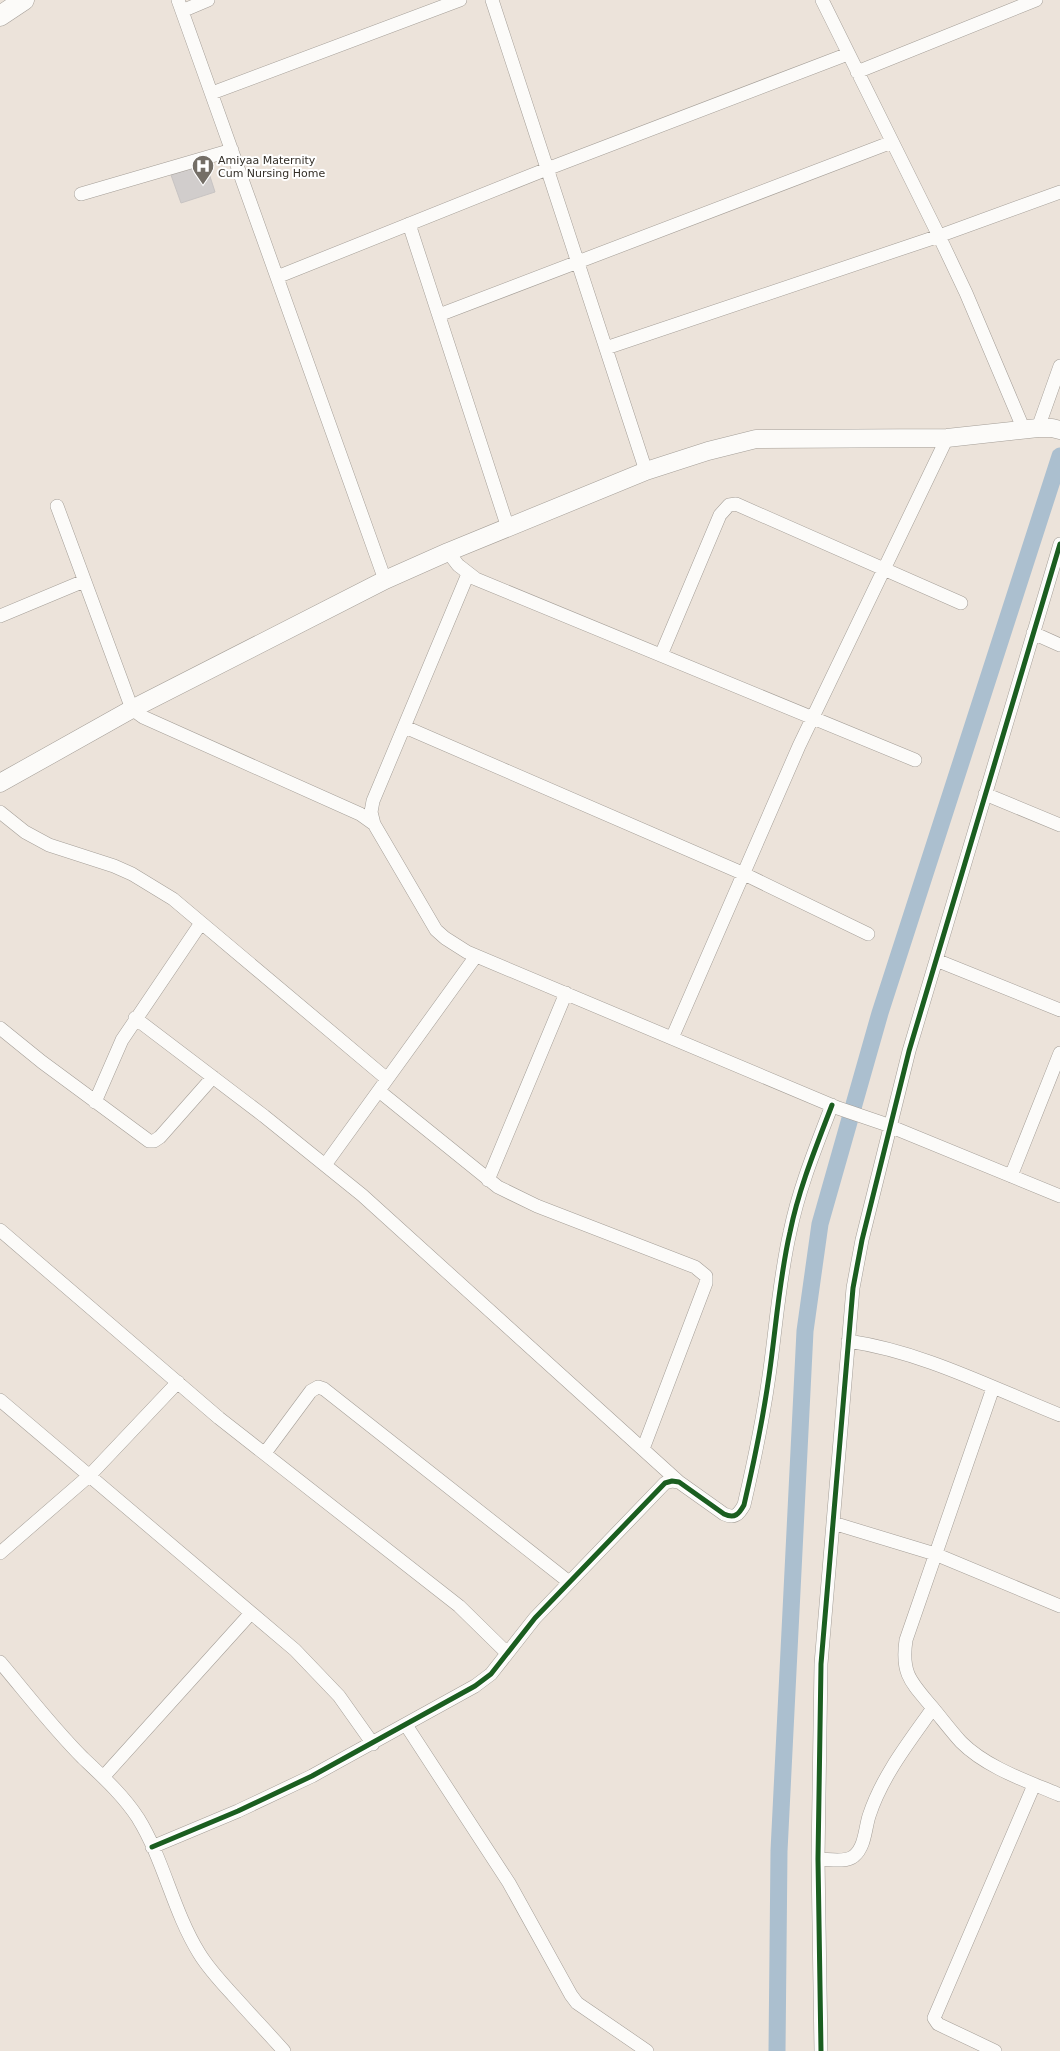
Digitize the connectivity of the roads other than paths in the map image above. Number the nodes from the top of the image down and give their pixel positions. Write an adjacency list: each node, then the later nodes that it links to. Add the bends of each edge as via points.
1 (24, 0): 8 (main road)
2 (208, 0): 7 (street)
3 (460, 0): 11 (street)
4 (492, 0): 14 (street)
5 (822, 0): 9 (street)
6 (1036, 0): 10 (street)
7 (180, 5): 11 (street)
8 (0, 16)
9 (848, 54): 10 (street); 14 (street)
10 (857, 72): 12 (street)
11 (212, 93): 13 (street)
12 (892, 142): 18 (street); 19 (street)
13 (232, 150): 16 (street); 20 (street)
14 (547, 169): 17 (street); 19 (street)
15 (1060, 192): 18 (street)
16 (81, 194)
17 (409, 224): 20 (street); 21 (street)
18 (939, 236): 22 (street); 24 (street, via 966,293)
19 (577, 262): 21 (street); 22 (street)
20 (277, 277): 33 (street)
21 (439, 315): 28 (street)
22 (606, 348): 26 (street)
23 (1060, 366): 24 (street)
24 (1044, 429): 25 (street)
25 (947, 438): 26 (street, via 756,439); 31 (street)
26 (646, 471): 28 (street)
27 (57, 506): 34 (street)
28 (508, 528): 30 (street)
29 (1060, 544): 37 (street)
30 (448, 552): 32 (street); 33 (street)
31 (884, 570): 35 (street); 39 (street, via 736,504 729,505 720,515); 41 (street)
32 (468, 574): 39 (street); 42 (street)
33 (385, 580): 40 (street)
34 (84, 582): 36 (street); 40 (street)
35 (961, 603)
36 (0, 616)
37 (1033, 633): 38 (street); 45 (street)
38 (1060, 645)
39 (661, 655): 41 (street)
40 (132, 709): 44 (street); 47 (street, via 143,717 360,814)
41 (812, 718): 43 (street); 49 (street)
42 (405, 727): 47 (street, via 373,801 370,812); 49 (street)
43 (915, 760)
44 (0, 783)
45 (985, 794): 48 (street); 53 (street)
46 (0, 812): 50 (street, via 25,832 49,844 94,858 132,874 173,899)
47 (374, 824): 52 (street, via 436,930 454,945)
48 (1060, 825)
49 (742, 873): 51 (street); 58 (street)
50 (201, 923): 56 (street); 61 (street)
51 (868, 934)
52 (476, 956): 54 (street); 61 (street)
53 (936, 960): 55 (street); 65 (street)
54 (566, 993): 58 (street); 68 (street)
55 (1060, 1010)
56 (135, 1018): 60 (street); 63 (street, via 122,1040)
57 (0, 1028): 63 (street)
58 (672, 1038): 64 (street)
59 (1060, 1053): 67 (street)
60 (213, 1077): 63 (street, via 154,1141 143,1138); 66 (street)
61 (387, 1079): 62 (street)
62 (378, 1091): 66 (street); 68 (street)
63 (95, 1102)
64 (835, 1106): 65 (street); 79 (street, via 800,1190 790,1230 781,1274 767,1386 744,1504 736,1516 730,1517)
65 (886, 1125): 67 (street); 71 (street, via 853,1288)
66 (325, 1165): 76 (street, via 404,1231)
67 (1011, 1176): 69 (street)
68 (488, 1180): 76 (street, via 537,1206 695,1268 706,1276 706,1283)
69 (1060, 1196)
70 (0, 1230): 72 (street)
71 (848, 1341): 73 (street, via 881,1346 928,1360); 80 (street)
72 (178, 1382): 77 (street); 78 (street)
73 (993, 1388): 75 (street); 82 (street)
74 (0, 1400): 78 (street)
75 (1060, 1415)
76 (643, 1449): 79 (street)
77 (265, 1453): 83 (street, via 311,1391 318,1387 324,1389); 86 (street, via 459,1606)
78 (90, 1475): 81 (street); 85 (street)
79 (679, 1482): 83 (street, via 669,1481 660,1486)
80 (833, 1523): 82 (street); 95 (street, via 821,1664)
81 (0, 1552)
82 (935, 1554): 84 (street); 88 (street, via 906,1640 903,1657 906,1672)
83 (569, 1582): 86 (street, via 524,1630)
84 (1060, 1606)
85 (251, 1613): 90 (street, via 295,1650 340,1696); 91 (street)
86 (507, 1653): 89 (street, via 491,1674 475,1686)
87 (2, 1667): 91 (street, via 83,1758)
88 (933, 1708): 92 (street, via 962,1743 998,1767); 95 (street, via 879,1789 857,1853 846,1860)
89 (406, 1725): 90 (street); 97 (street, via 509,1883 570,1995 577,2003)
90 (373, 1744): 94 (street, via 238,1811)
91 (104, 1776): 94 (street, via 138,1818)
92 (1034, 1785): 93 (street); 99 (street, via 934,2018 938,2024)
93 (1060, 1795)
94 (152, 1847): 96 (street, via 199,1954)
95 (818, 1858): 98 (street)
96 (284, 2051)
97 (647, 2051)
98 (821, 2051)
99 (995, 2051)

